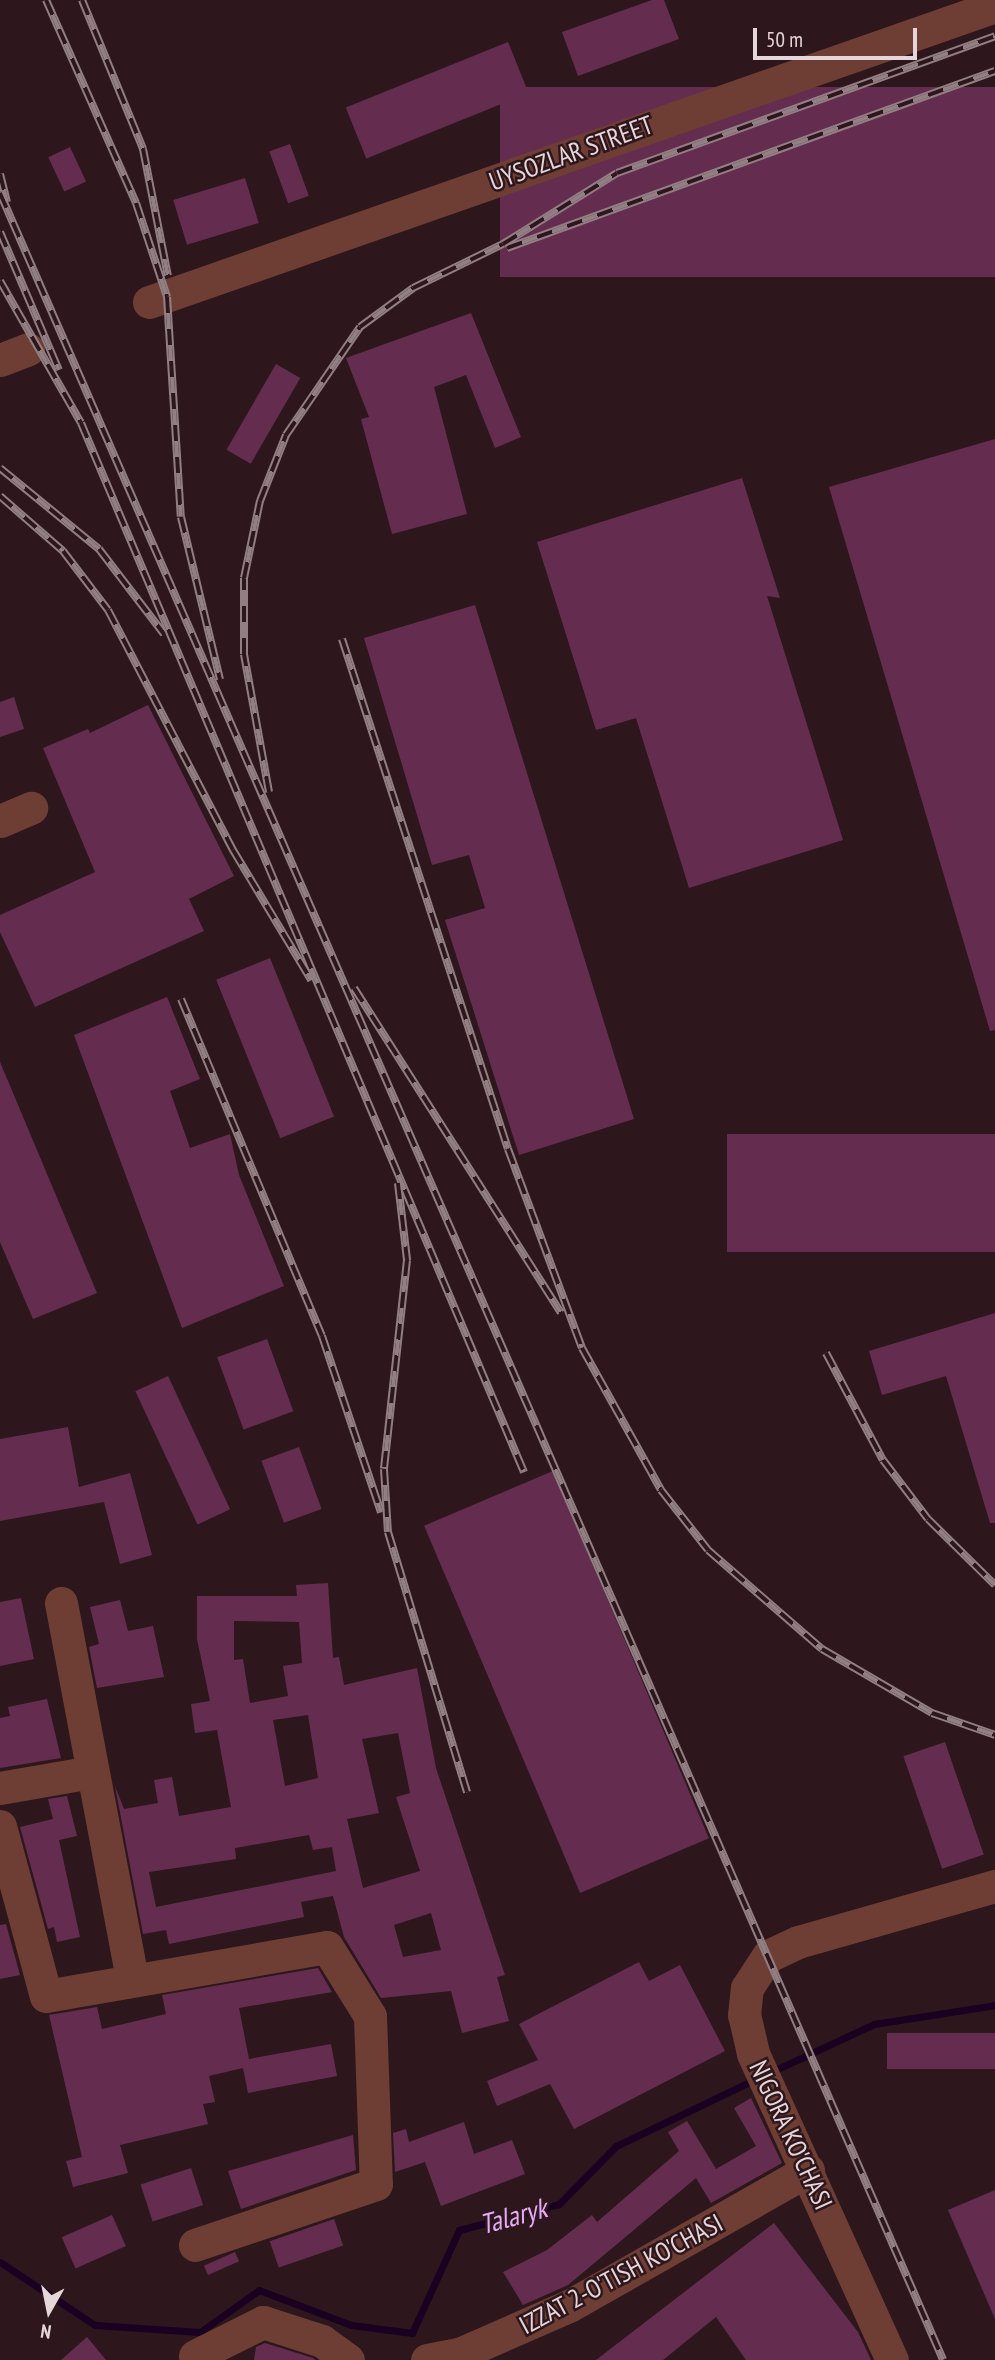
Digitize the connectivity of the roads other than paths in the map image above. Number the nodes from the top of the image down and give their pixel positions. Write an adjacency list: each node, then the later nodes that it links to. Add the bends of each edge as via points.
1 (995, 6): 2 (street, UYSOZLAR STREET)
2 (149, 303)
3 (31, 808): 4 (street)
4 (0, 821)
5 (61, 1603): 6 (street)
6 (92, 1772): 7 (street); 10 (street)
7 (0, 1788)
8 (0, 1826): 10 (street, via 46,1996)
9 (995, 1886): 11 (street, NIGORA KO'CHASI, via 816,1936 768,1956 752,1975 744,2015 753,2053)
10 (132, 1978): 12 (street, via 327,1947 370,2016 378,2181)
11 (808, 2170): 15 (street, IZZAT 2-O'TISH KO'CHASI, via 569,2306 459,2354); 16 (street, NIGORA KO'CHASI)
12 (195, 2245)
13 (195, 2356): 14 (street, via 263,2322 322,2340)
14 (348, 2360)
15 (427, 2360)
16 (892, 2360)

